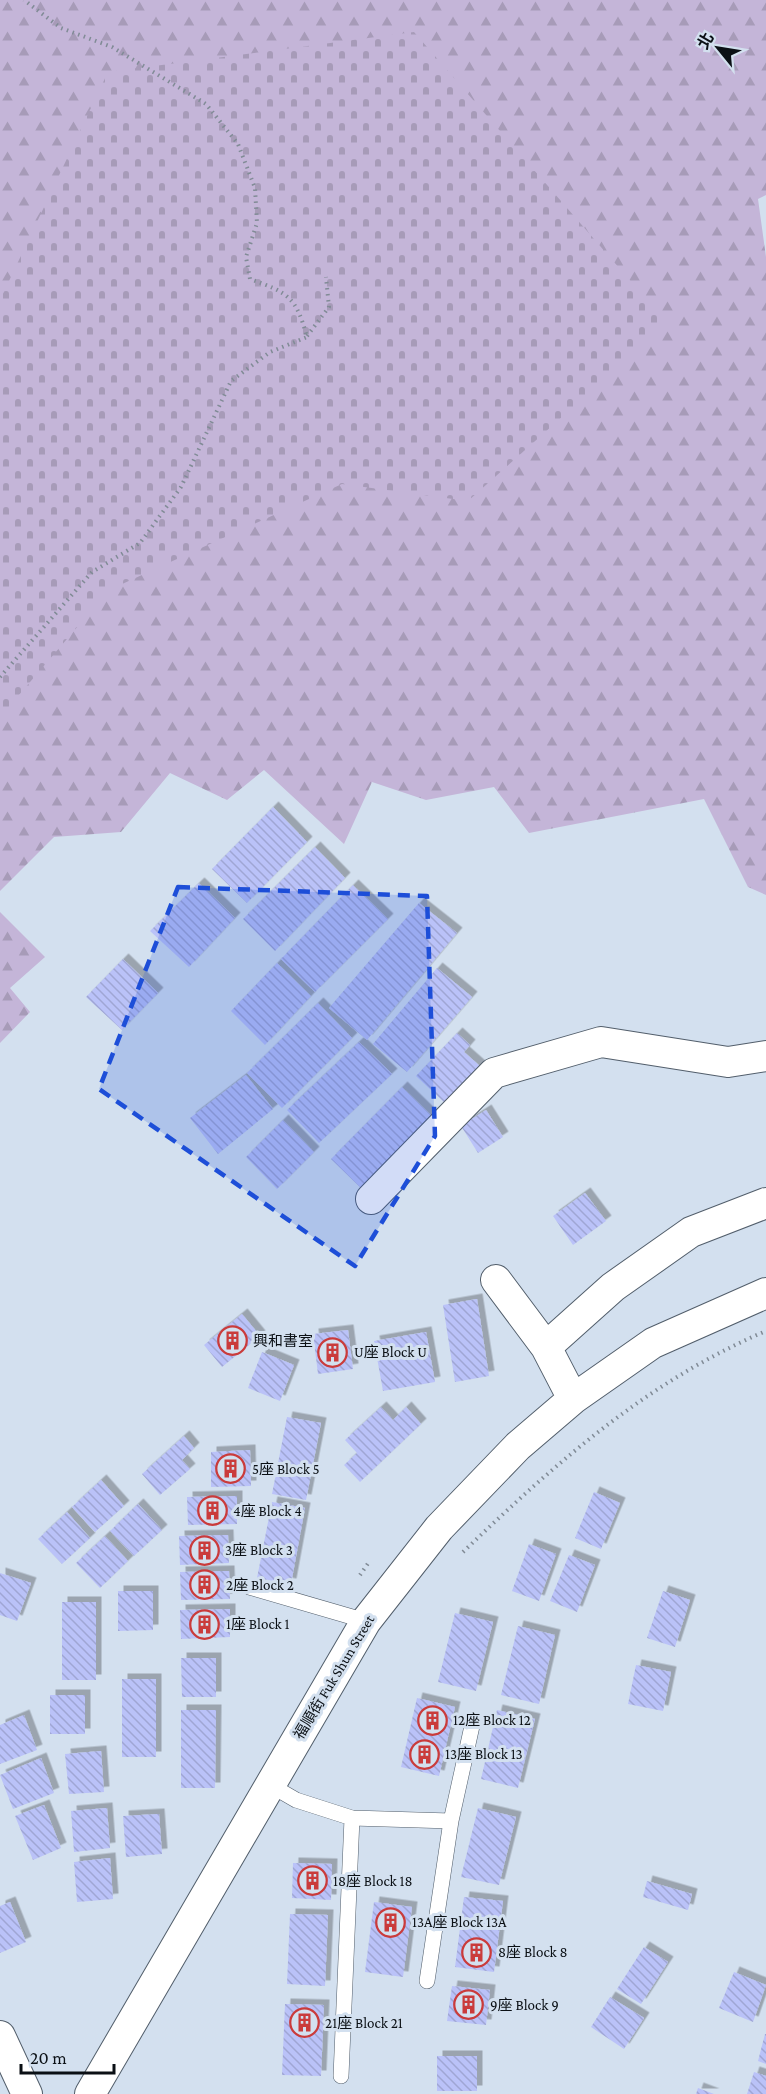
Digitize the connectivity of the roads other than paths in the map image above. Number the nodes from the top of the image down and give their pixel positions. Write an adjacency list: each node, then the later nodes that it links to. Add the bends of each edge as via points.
1 (766, 1056): 2 (street, via 728,1062 601,1042 494,1073)
2 (371, 1199)
3 (766, 1203): 6 (street, via 691,1232 613,1287)
4 (496, 1280): 6 (street)
5 (766, 1293): 7 (street, 福順街 Fuk Shun Street, via 653,1343)
6 (546, 1347): 7 (street)
7 (573, 1399): 9 (street, 福順街 Fuk Shun Street, via 518,1446 439,1528)
8 (249, 1587): 9 (lane)
9 (366, 1620): 11 (street, 福順街 Fuk Shun Street)
10 (472, 1726): 13 (lane)
11 (270, 1785): 12 (lane, via 296,1800); 18 (street, 福順街 Fuk Shun Street)
12 (352, 1818): 13 (lane); 16 (lane)
13 (451, 1821): 14 (lane)
14 (427, 1981)
15 (0, 2037): 17 (street)
16 (341, 2076)
17 (27, 2094)
18 (90, 2094)

